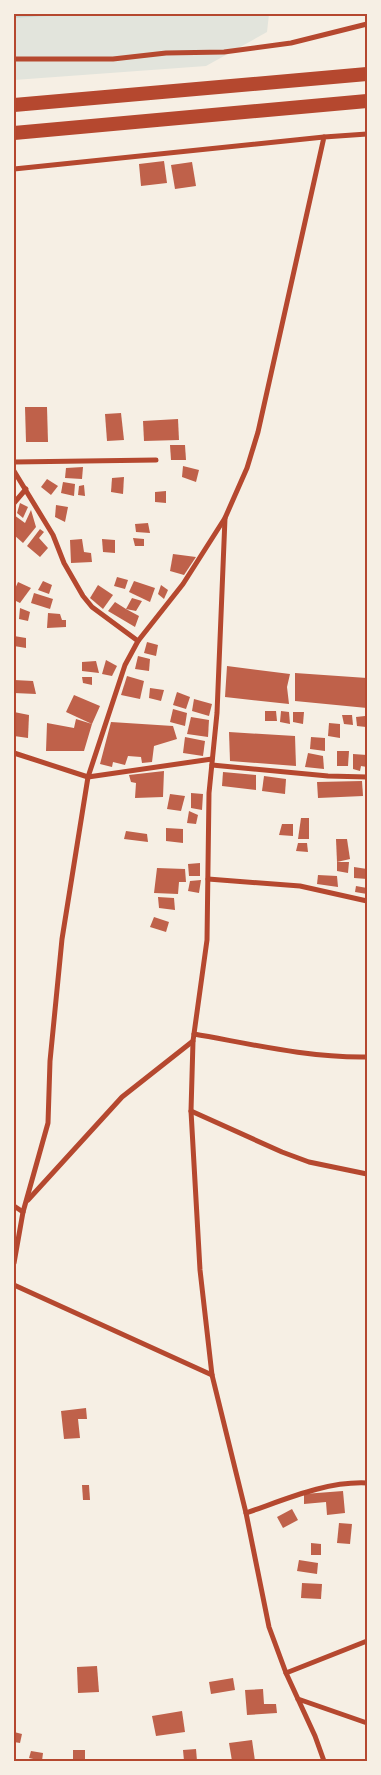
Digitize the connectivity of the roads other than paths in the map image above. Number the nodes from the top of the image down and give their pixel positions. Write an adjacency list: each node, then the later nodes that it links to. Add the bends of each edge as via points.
1 (367, 24): 2 (street, via 290,43 224,52 166,53 113,59)
2 (14, 59)
3 (367, 74): 5 (highway)
4 (367, 101): 6 (highway)
5 (14, 105)
6 (14, 133)
7 (367, 134): 8 (street)
8 (324, 137): 9 (street); 15 (street, via 258,432 248,468)
9 (14, 169)
10 (156, 460): 11 (street)
11 (14, 462)
12 (14, 471): 13 (street)
13 (26, 489): 14 (street); 16 (street, via 83,596 92,607)
14 (14, 503)
15 (225, 518): 16 (street, via 183,584); 18 (street)
16 (138, 641): 19 (street, via 114,692)
17 (14, 753): 19 (street)
18 (212, 762): 19 (street); 20 (street, via 328,776); 21 (street)
19 (88, 777): 28 (street, via 62,939 50,1061 48,1123)
20 (367, 777)
21 (208, 879): 22 (street, via 300,886); 23 (street, via 207,940)
22 (367, 901)
23 (194, 1034): 24 (street); 25 (street, via 339,1057)
24 (192, 1041): 26 (street); 28 (street, via 122,1097)
25 (367, 1056)
26 (191, 1111): 27 (street, via 309,1162); 33 (street, via 200,1270)
27 (367, 1174)
28 (26, 1202): 30 (street)
29 (14, 1206): 30 (street)
30 (23, 1212): 31 (street)
31 (14, 1263)
32 (14, 1285): 33 (street)
33 (212, 1375): 35 (street)
34 (367, 1483): 35 (street, via 308,1492)
35 (246, 1513): 37 (street, via 269,1627)
36 (367, 1641): 37 (street)
37 (286, 1673): 38 (street)
38 (297, 1698): 39 (street); 40 (street)
39 (367, 1723)
40 (324, 1761)

